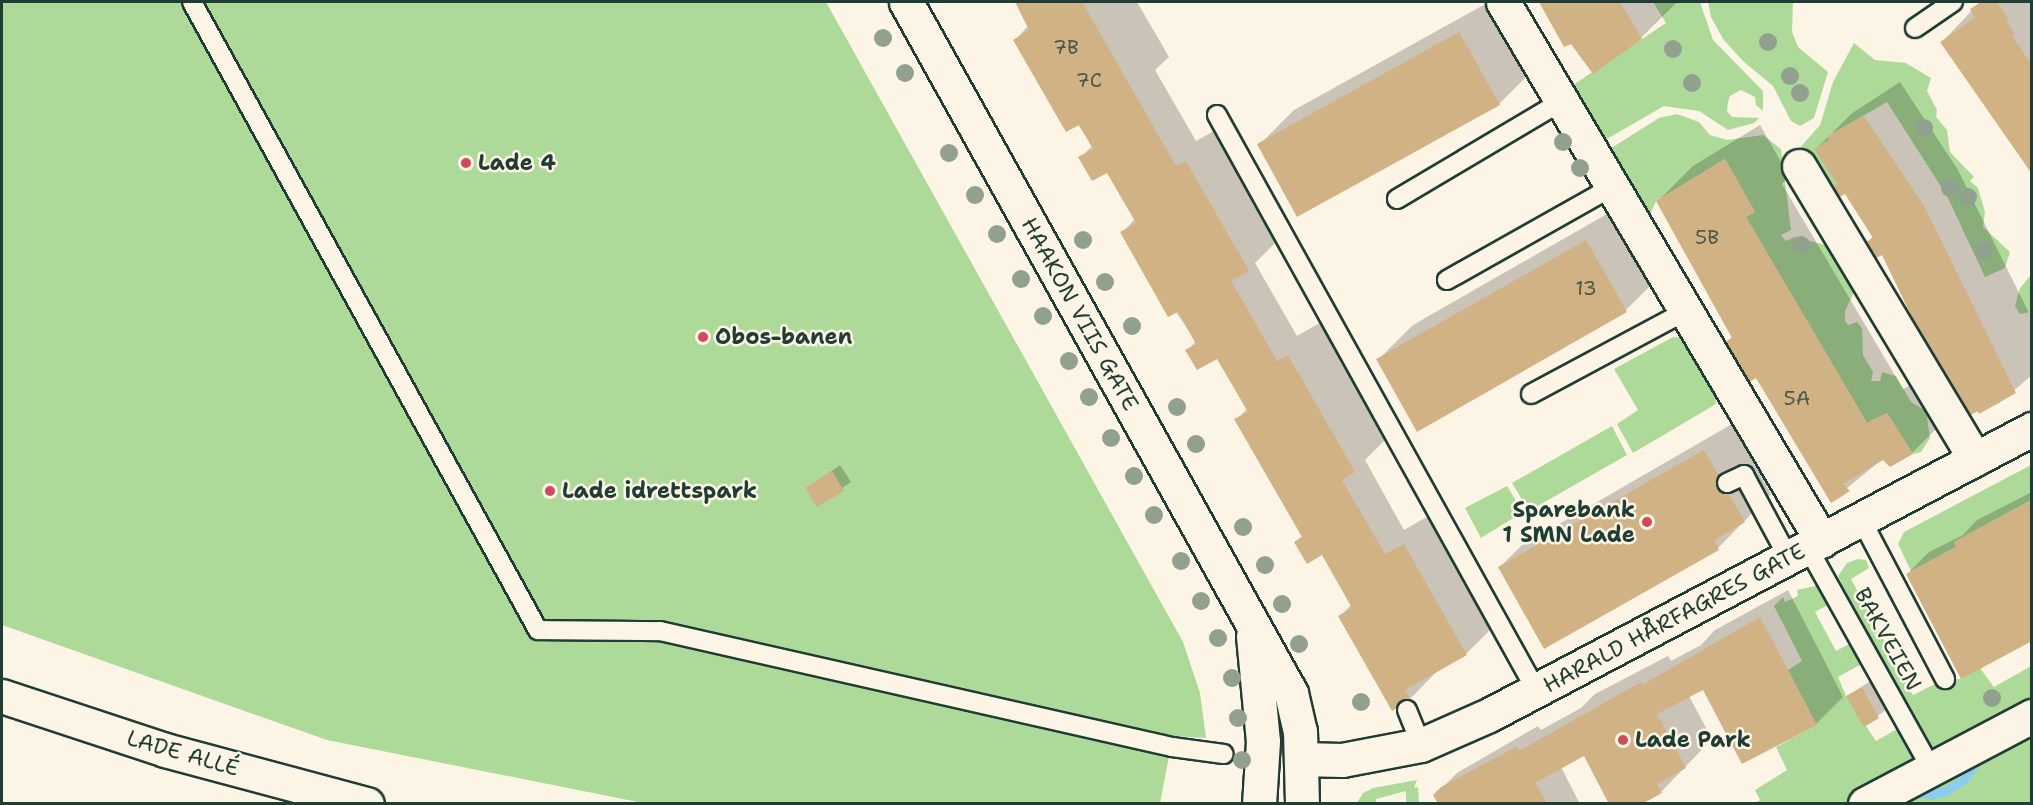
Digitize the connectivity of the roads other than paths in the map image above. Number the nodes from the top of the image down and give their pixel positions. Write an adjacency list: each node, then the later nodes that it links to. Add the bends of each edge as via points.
1 (192, 2): 26 (lane, via 538,630 660,631 1172,747)
2 (906, 2): 19 (street, HAAKON VIIS GATE, via 1226,571)
3 (1503, 2): 6 (street)
4 (1953, 2): 5 (lane)
5 (1915, 28)
6 (1562, 101): 9 (street); 10 (lane)
7 (1216, 115): 21 (lane)
8 (1799, 166): 15 (street)
9 (1612, 188): 11 (lane); 12 (street)
10 (1397, 199)
11 (1447, 279)
12 (1686, 312): 13 (lane); 18 (street)
13 (1531, 394)
14 (2031, 429): 15 (street, HARALD HÅRFAGRES GATE)
15 (1975, 459): 17 (street, HARALD HÅRFAGRES GATE)
16 (1727, 483): 18 (lane, BAKVEIEN, via 1744,475)
17 (1861, 519): 18 (street, HARALD HÅRFAGRES GATE); 20 (lane)
18 (1806, 550): 21 (street, HARALD HÅRFAGRES GATE); 28 (lane, BAKVEIEN)
19 (1252, 628): 27 (street, HAAKON VIIS GATE, via 1291,693 1300,731); 30 (street, HAAKON VIIS GATE, via 1263,741)
20 (1945, 679)
21 (1536, 690): 25 (street, HARALD HÅRFAGRES GATE)
22 (2, 696): 29 (street, LADE ALLÉ, via 165,750)
23 (1407, 710): 25 (lane)
24 (2031, 716): 28 (street)
25 (1421, 745): 27 (street, HARALD HÅRFAGRES GATE, via 1342,760)
26 (1224, 754)
27 (1301, 759): 31 (street, HAAKON VIIS GATE)
28 (1933, 772): 32 (street)
29 (367, 804)
30 (1259, 804)
31 (1302, 804)
32 (1865, 804)

